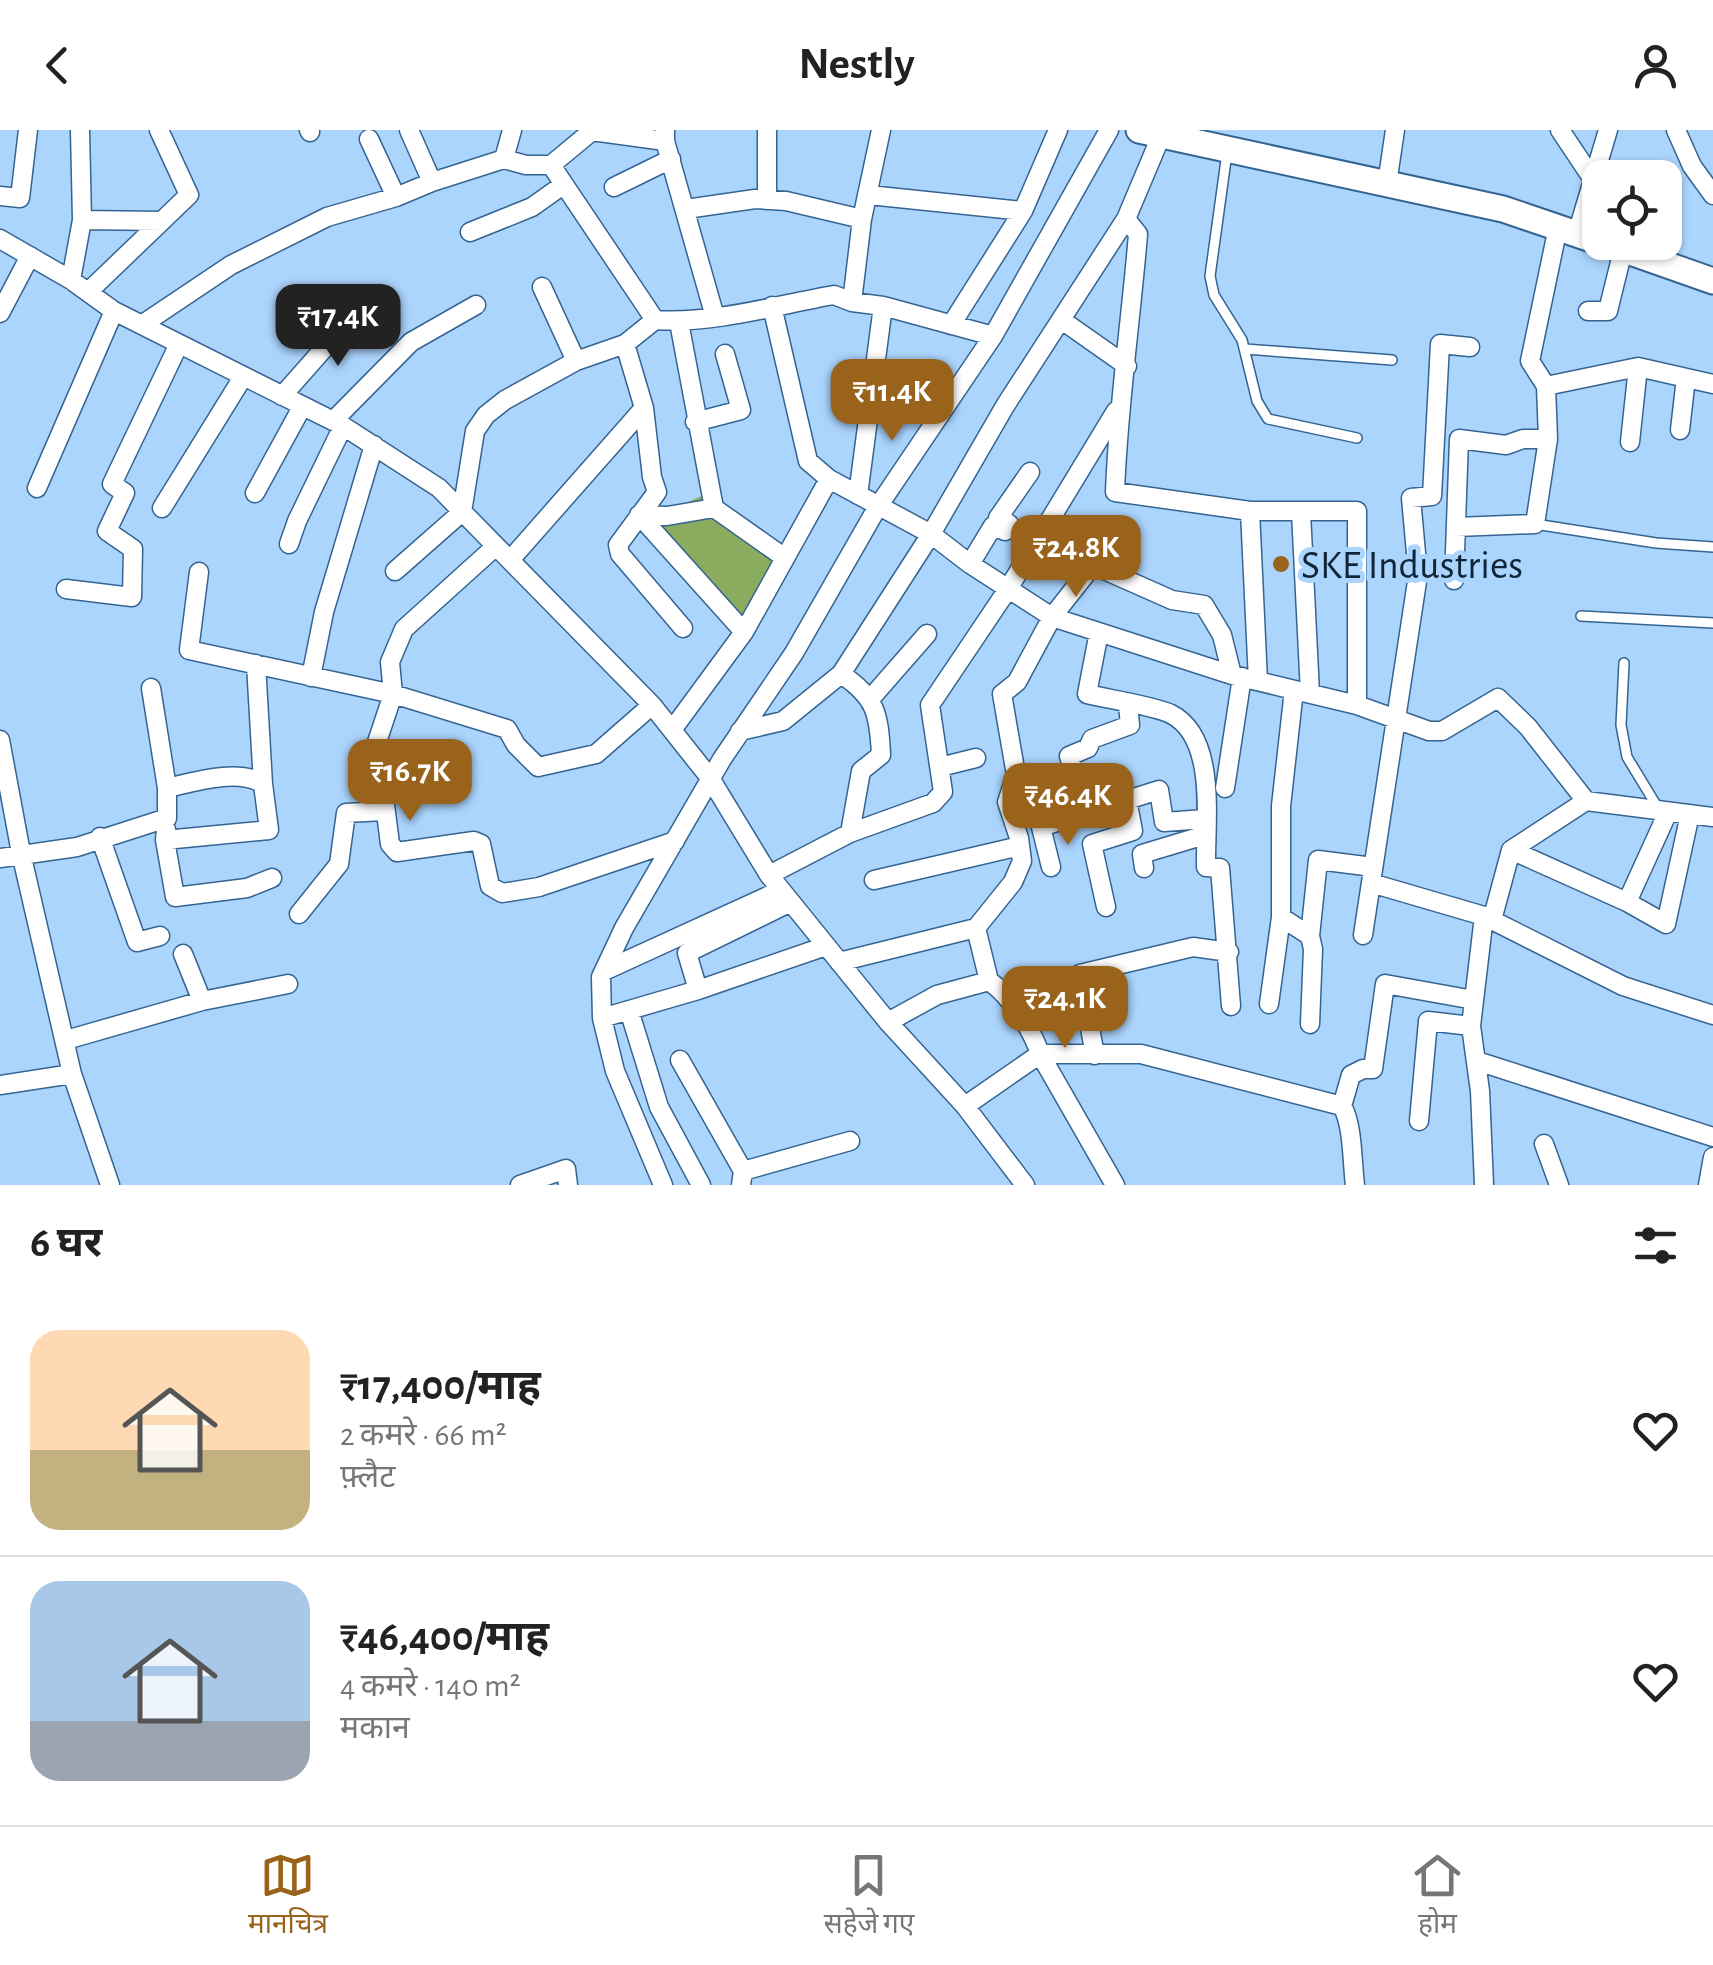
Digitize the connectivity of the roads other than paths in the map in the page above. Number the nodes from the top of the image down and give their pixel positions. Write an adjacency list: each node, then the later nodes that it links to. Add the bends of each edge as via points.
1 (28, 130): 29 (street, via 20,198)
2 (80, 130): 36 (street)
3 (159, 130): 37 (street, via 190,195)
4 (408, 130): 23 (street)
5 (512, 130): 19 (street)
6 (767, 130): 31 (street)
7 (881, 130): 28 (street)
8 (1058, 130): 33 (street)
9 (1110, 130): 63 (street)
10 (1396, 130): 24 (street)
11 (1560, 130): 21 (street)
12 (1608, 130): 20 (street)
13 (1676, 130): 27 (street)
14 (592, 131): 17 (street); 22 (street)
15 (1150, 133): 18 (street); 35 (street)
16 (369, 139): 30 (street)
17 (667, 143): 26 (street); 32 (street)
18 (1228, 150): 24 (street); 67 (lane, via 1210,276)
19 (504, 159): 22 (street); 23 (street)
20 (1598, 160)
21 (1582, 163)
22 (551, 165): 25 (street)
23 (432, 182): 30 (street)
24 (1386, 184): 39 (street)
25 (563, 185): 38 (street, via 532,207); 58 (street)
26 (614, 186)
27 (1713, 194)
28 (868, 195): 33 (street); 34 (street)
29 (0, 196)
30 (396, 197): 61 (street, via 326,218 230,265)
31 (767, 200): 32 (street); 34 (street)
32 (686, 209): 57 (street)
33 (1023, 211): 62 (street)
34 (862, 218): 49 (street)
35 (1126, 219): 59 (street); 71 (street, via 1138,234)
36 (82, 220): 37 (street); 45 (street)
37 (162, 221): 48 (street)
38 (470, 232)
39 (1582, 236)
40 (0, 239): 41 (street)
41 (30, 256): 45 (street); 56 (street)
42 (1582, 259): 76 (street, via 1530,361)
43 (1597, 260): 55 (street, via 1608,311)
44 (1652, 260): 46 (street)
45 (71, 280): 48 (street)
46 (1713, 281)
47 (542, 287): 70 (street)
48 (89, 291): 54 (street)
49 (852, 302): 51 (street, via 834,295); 52 (street)
50 (476, 305): 82 (street, via 410,342)
51 (772, 306): 57 (street); 89 (street, via 808,461)
52 (884, 306): 62 (street); 92 (street)
53 (358, 310): 77 (street)
54 (114, 311): 61 (street); 90 (street)
55 (1588, 312)
56 (0, 313)
57 (715, 317): 60 (street)
58 (655, 320): 60 (street); 64 (street)
59 (1063, 321): 71 (street); 102 (street, via 1004,406)
60 (679, 322): 81 (street)
61 (143, 324): 65 (street)
62 (951, 325): 63 (street)
63 (992, 336): 95 (street)
64 (625, 344): 70 (street); 80 (street)
65 (178, 346): 73 (street); 112 (street, via 112,484 125,493 107,531 133,549 132,597)
66 (1470, 346): 133 (street, via 1440,344 1432,496 1411,498 1418,575)
67 (1245, 349): 69 (lane); 84 (lane, via 1268,419)
68 (725, 354): 81 (street, via 742,410)
69 (1392, 360)
70 (576, 361): 97 (street, via 486,415 475,431)
71 (1127, 366): 78 (street)
72 (1638, 368): 74 (street); 76 (street); 86 (street)
73 (243, 377): 77 (street); 93 (street)
74 (1686, 378): 75 (street); 83 (street)
75 (1713, 384)
76 (1546, 386): 85 (street)
77 (282, 396): 79 (street)
78 (1122, 402): 96 (street, via 1115,492); 113 (street)
79 (302, 407): 82 (street); 91 (street)
80 (644, 408): 99 (street, via 657,492); 107 (street)
81 (696, 422): 94 (street)
82 (338, 424): 87 (street); 103 (street)
83 (1680, 430)
84 (1357, 438)
85 (1548, 439): 100 (street); 101 (street, via 1506,444 1460,438)
86 (1630, 442)
87 (374, 445): 97 (street, via 439,488); 124 (street, via 324,612)
88 (1030, 472): 108 (street, via 998,518 1009,524 1005,531 993,526)
89 (829, 479): 92 (street); 106 (street)
90 (37, 488)
91 (255, 493)
92 (858, 495): 95 (street)
93 (162, 508)
94 (714, 508): 99 (street); 106 (street)
95 (877, 508): 102 (street); 135 (street, via 794,653)
96 (1250, 511): 98 (street); 125 (street)
97 (462, 512): 104 (street); 109 (street)
98 (1301, 512): 127 (street); 131 (street, via 1357,510)
99 (639, 515): 117 (street, via 618,545 620,554); 118 (street)
100 (1535, 524): 101 (street); 105 (lane)
101 (1456, 528): 111 (street)
102 (931, 534): 108 (street); 123 (street)
103 (289, 544)
104 (496, 546): 107 (street); 128 (street, via 404,630 390,662)
105 (1713, 547)
106 (786, 558): 118 (street)
107 (510, 560): 132 (street)
108 (970, 564): 113 (street)
109 (394, 571)
110 (200, 572): 122 (street, via 190,650)
111 (1454, 580)
112 (66, 589)
113 (1008, 589): 115 (street); 139 (street, via 930,706)
114 (1581, 616): 116 (lane)
115 (1052, 617): 119 (street); 125 (street, via 1093,565 1172,600 1204,606); 157 (street, via 1017,682 1002,694 1016,775 1007,802)
116 (1713, 624)
117 (683, 628)
118 (744, 632): 134 (street)
119 (1098, 632): 125 (street); 130 (street, via 1087,694)
120 (927, 634): 129 (street)
121 (1624, 662): 147 (lane, via 1627,757)
122 (256, 664): 124 (street); 141 (street)
123 (841, 674): 129 (street); 135 (street, via 782,721)
124 (312, 677): 128 (street)
125 (1244, 678): 127 (street); 143 (street)
126 (151, 688): 142 (street)
127 (1302, 692): 131 (street); 170 (street, via 1281,806)
128 (393, 694): 132 (street, via 507,729 538,766 596,754); 146 (street, via 377,742)
129 (871, 698): 153 (street, via 881,755 860,771)
130 (1128, 704): 148 (street, via 1130,725 1069,756); 152 (street, via 1172,714 1199,742)
131 (1357, 705): 133 (street)
132 (652, 706): 134 (street)
133 (1395, 718): 145 (street, via 1442,731 1498,698); 163 (street)
134 (672, 730): 140 (street)
135 (740, 731): 140 (street)
136 (0, 740): 138 (street)
137 (976, 758): 139 (street)
138 (2, 759): 159 (street)
139 (940, 767): 153 (street, via 943,792 934,803)
140 (710, 778): 156 (street); 166 (street)
141 (263, 784): 142 (street, via 223,778); 155 (street, via 269,830)
142 (167, 788): 151 (street)
143 (1225, 788)
144 (1126, 800): 148 (street); 152 (street, via 1159,790 1164,822); 168 (street, via 1134,830 1092,844)
145 (1586, 801): 147 (street); 158 (street)
146 (384, 811): 156 (street, via 397,852 482,844 490,886 502,893); 169 (street, via 346,814 339,864)
147 (1664, 811): 149 (street); 167 (street)
148 (1086, 813): 161 (street, via 1041,826)
149 (1690, 814): 150 (street); 167 (street, via 1666,924)
150 (1713, 817)
151 (167, 818): 154 (street); 155 (street)
152 (1205, 828): 162 (street, via 1142,854); 177 (street, via 1206,867 1220,868)
153 (850, 833): 166 (street)
154 (100, 837): 159 (street, via 77,847); 174 (street, via 137,942)
155 (165, 840): 164 (street, via 176,898)
156 (675, 841): 180 (street)
157 (1020, 846): 165 (street); 172 (street, via 1017,875)
158 (1511, 850): 167 (street); 171 (street)
159 (21, 853): 160 (street); 194 (street)
160 (0, 858)
161 (1051, 866)
162 (1144, 868)
163 (1372, 875): 171 (street); 173 (street); 175 (street, via 1318,860)
164 (272, 878)
165 (874, 880)
166 (780, 889): 176 (street); 180 (street); 183 (street, via 686,953)
167 (1627, 902)
168 (1106, 908)
169 (298, 914)
170 (1281, 916): 175 (street); 186 (street)
171 (1488, 918): 184 (street); 189 (street, via 1622,986)
172 (976, 928): 179 (street); 181 (street)
173 (1364, 935)
174 (160, 936)
175 (1310, 936): 192 (street)
176 (826, 946): 179 (street); 183 (street)
177 (1229, 952): 187 (street); 196 (street, via 1193,947 1080,974)
178 (184, 954): 185 (street)
179 (839, 962): 191 (street)
180 (604, 970): 190 (street)
181 (989, 982): 191 (street, via 937,995); 195 (street, via 1034,1036)
182 (288, 984): 185 (street)
183 (698, 990): 188 (street)
184 (1474, 1000): 193 (street); 202 (street, via 1386,984 1374,1069 1350,1074)
185 (202, 1001): 194 (street)
186 (1269, 1004)
187 (1231, 1006)
188 (628, 1010): 190 (street); 213 (street, via 660,1107)
189 (1713, 1016)
190 (602, 1018): 212 (street, via 630,1113)
191 (888, 1022): 201 (street)
192 (1310, 1024)
193 (1471, 1026): 198 (street); 203 (street, via 1428,1021)
194 (66, 1040): 199 (street)
195 (1040, 1054): 196 (street); 201 (street); 215 (street)
196 (1095, 1055): 202 (street, via 1141,1054)
197 (680, 1060): 208 (street)
198 (1477, 1061): 204 (street); 217 (street)
199 (72, 1074): 200 (street); 209 (street)
200 (0, 1085)
201 (966, 1106): 214 (street)
202 (1342, 1106): 216 (street, via 1350,1119)
203 (1419, 1122)
204 (1713, 1136)
205 (850, 1141): 208 (street)
206 (1544, 1144): 218 (street)
207 (1713, 1157): 219 (street)
208 (742, 1178)
209 (110, 1185)
210 (520, 1185): 211 (street, via 566,1169)
211 (568, 1185)
212 (663, 1185)
213 (702, 1185)
214 (1025, 1185)
215 (1115, 1185)
216 (1355, 1185)
217 (1484, 1185)
218 (1558, 1185)
219 (1708, 1185)

